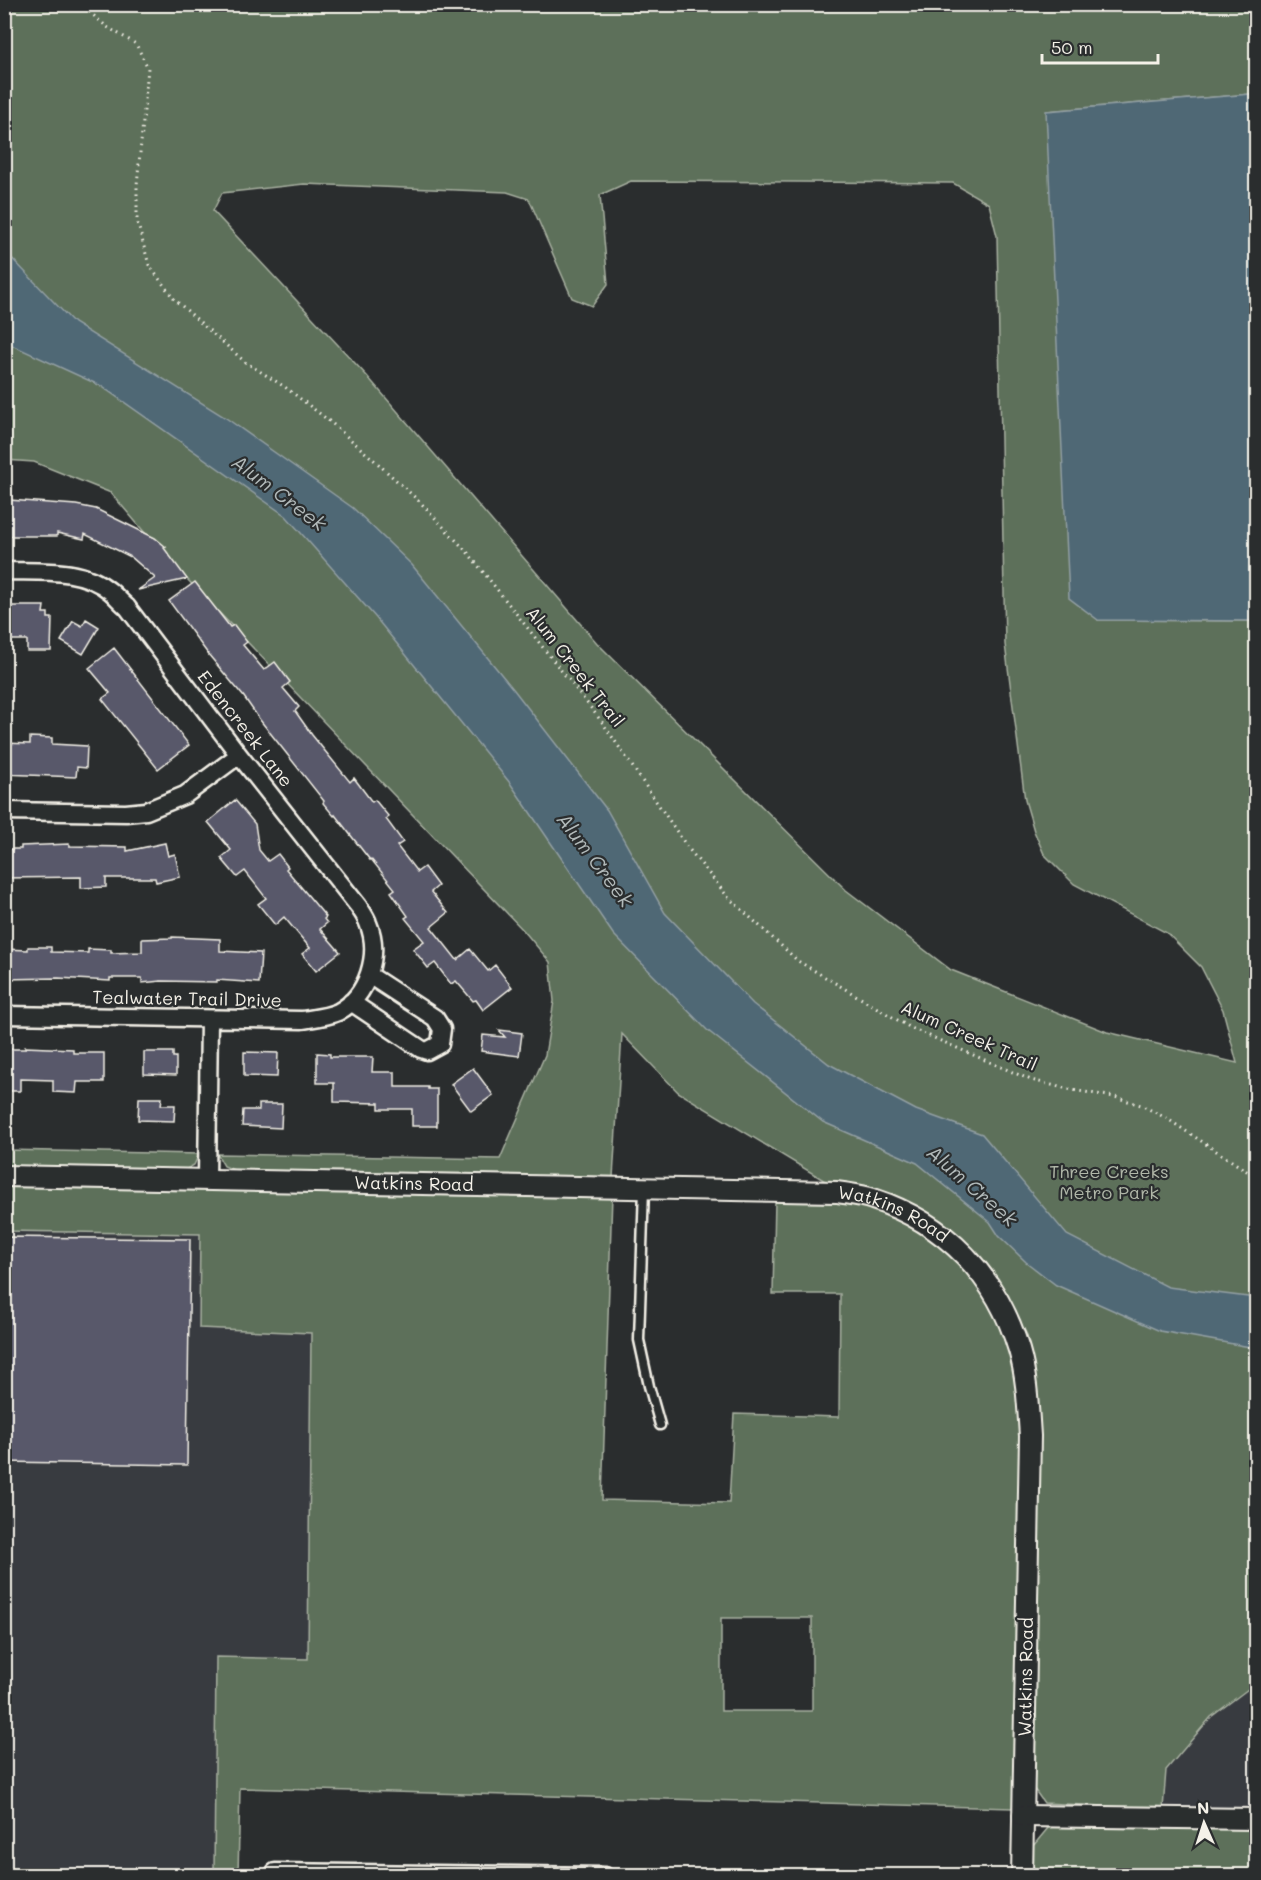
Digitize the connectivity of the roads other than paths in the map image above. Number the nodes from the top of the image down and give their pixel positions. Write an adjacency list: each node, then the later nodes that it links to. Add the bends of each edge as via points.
1 (4, 571): 2 (street, Edencreek Lane, via 58,572 88,578 109,589 127,607)
2 (239, 755): 3 (street, via 185,795 146,811); 4 (street, Edencreek Lane, via 359,907 368,923 372,943)
3 (4, 812)
4 (369, 975): 5 (street, Edencreek Lane); 5 (street, via 435,1018 442,1029 440,1044 427,1051 421,1049)
5 (356, 998): 7 (street, Tealwater Trail Drive, via 330,1015 302,1020)
6 (4, 1015): 7 (street, Tealwater Trail Drive)
7 (209, 1019): 9 (street)
8 (4, 1176): 9 (street, Watkins Road)
9 (207, 1180): 10 (street, Watkins Road)
10 (644, 1187): 11 (lane, via 639,1340); 12 (street, Watkins Road, via 837,1192 871,1198 932,1226 958,1247 993,1292 1019,1351 1030,1436)
11 (660, 1425)
12 (1023, 1816): 13 (street); 19 (street, Watkins Road)
13 (1257, 1819)
14 (275, 1872): 15 (street)
15 (319, 1874): 16 (street)
16 (449, 1875): 17 (street)
17 (526, 1875): 18 (street)
18 (605, 1875)
19 (1022, 1875)

